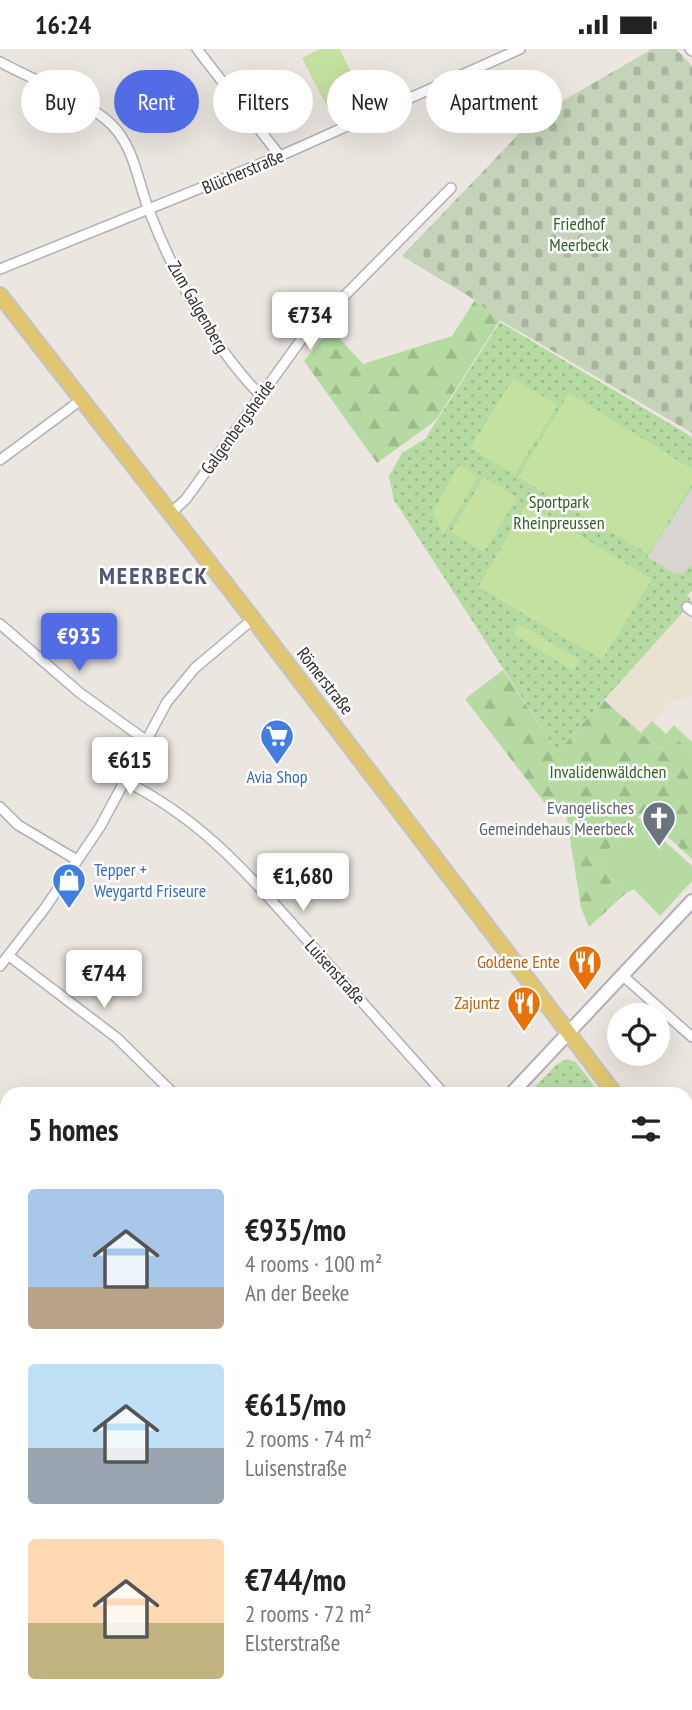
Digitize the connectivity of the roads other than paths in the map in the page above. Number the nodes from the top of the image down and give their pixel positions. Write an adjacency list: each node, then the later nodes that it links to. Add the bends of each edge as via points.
1 (197, 49): 4 (street)
2 (520, 49): 4 (street, Blücherstraße)
3 (0, 62): 6 (street, Zum Galgenberg, via 113,126 130,153)
4 (280, 156): 6 (street, Blücherstraße)
5 (451, 188): 9 (street, Galgenbergsheide, via 301,340)
6 (149, 210): 7 (street, Blücherstraße); 9 (street, Zum Galgenberg, via 199,313 225,355)
7 (0, 269)
8 (0, 296): 10 (main road, Römerstraße)
9 (260, 395): 12 (street, Galgenbergsheide, via 186,499)
10 (80, 400): 11 (street); 12 (main road, Römerstraße)
11 (0, 460)
12 (170, 514): 13 (main road, Römerstraße)
13 (253, 618): 15 (street, via 195,668); 24 (main road, Römerstraße)
14 (0, 624): 15 (street, via 80,693)
15 (144, 739): 16 (street)
16 (122, 780): 18 (street, via 100,827); 26 (street, Luisenstraße, via 157,797 211,836)
17 (0, 807): 18 (street, via 18,825)
18 (77, 860): 20 (street)
19 (692, 901): 22 (main road)
20 (9, 956): 21 (street); 25 (street, via 117,1038)
21 (0, 966)
22 (622, 975): 23 (street); 24 (main road)
23 (690, 1031)
24 (568, 1033): 27 (main road); 28 (main road, Römerstraße)
25 (167, 1087)
26 (438, 1087)
27 (518, 1087)
28 (610, 1087)

